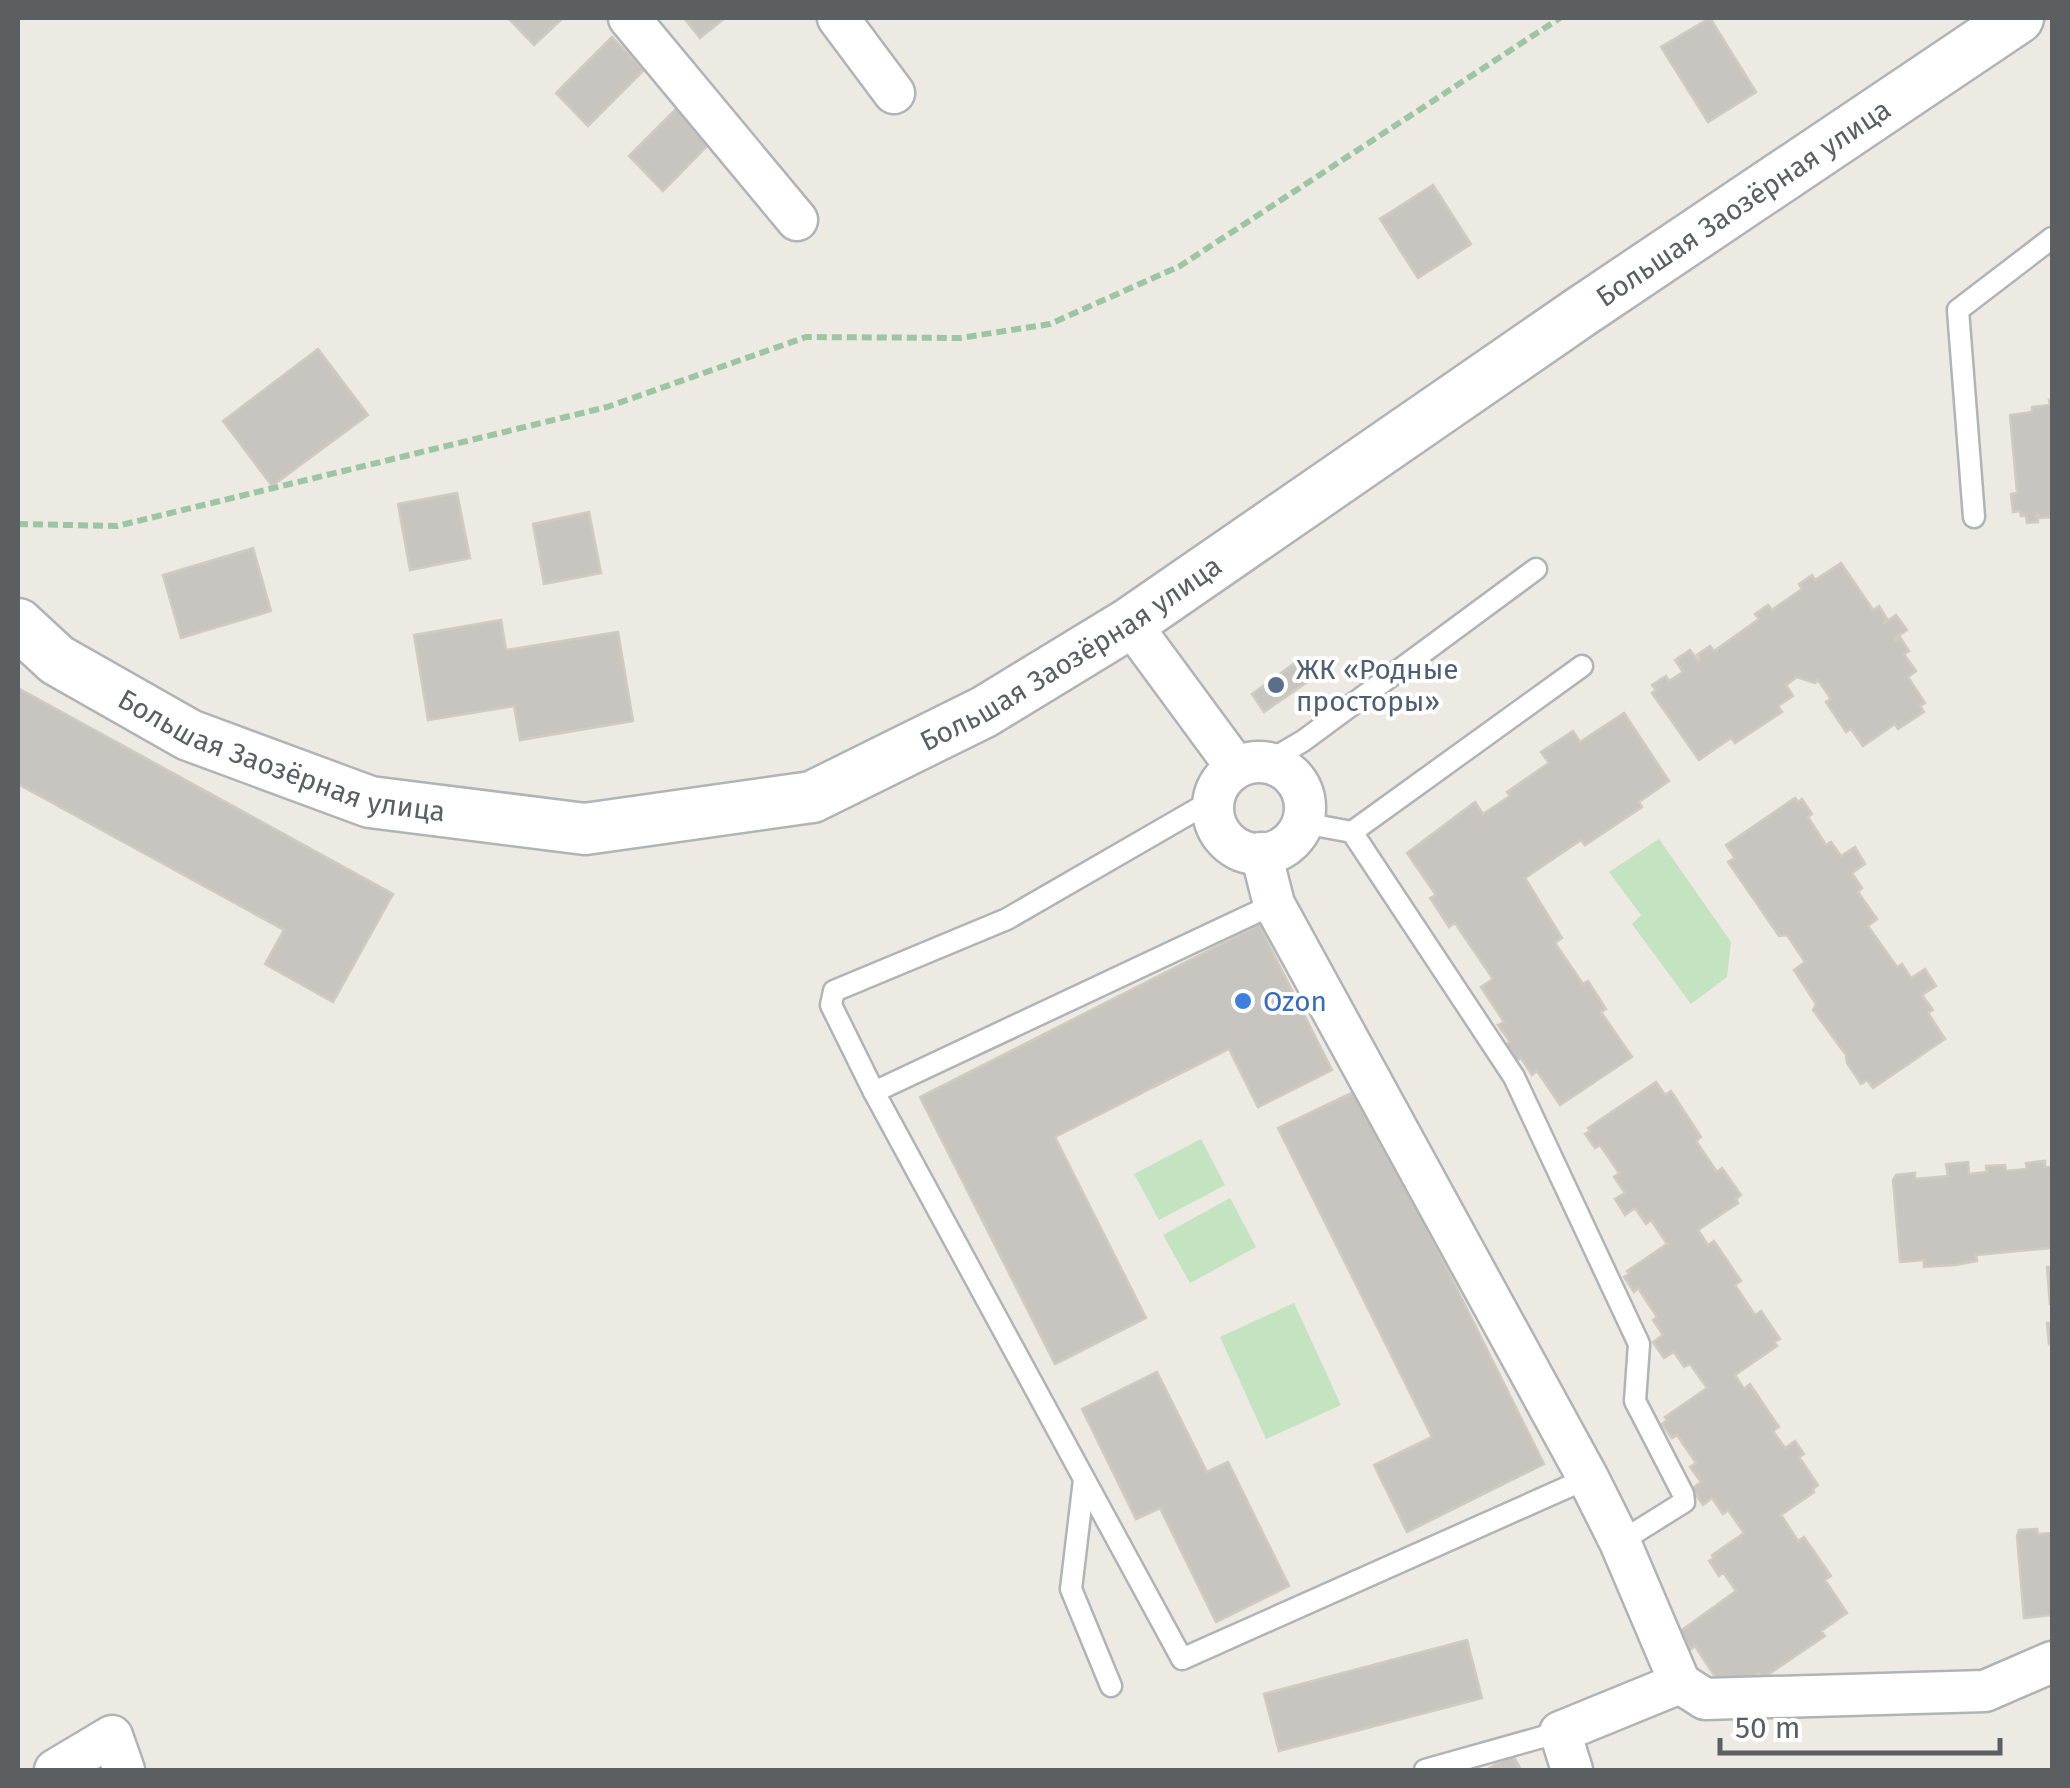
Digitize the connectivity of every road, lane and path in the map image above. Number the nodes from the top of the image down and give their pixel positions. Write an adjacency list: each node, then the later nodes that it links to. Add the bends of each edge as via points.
1 (629, 18): 6 (street)
2 (838, 18): 5 (street)
3 (1560, 18): 9 (path, via 1180,266 1050,324 960,338 806,337 607,408 117,526)
4 (2018, 18): 11 (street, Большая Заозёрная улица)
5 (894, 93)
6 (797, 220)
7 (2052, 238): 8 (lane, via 1958,310)
8 (1974, 517)
9 (18, 524)
10 (1536, 569): 14 (lane, via 1302,741)
11 (1130, 623): 12 (street, Большая Заозёрная улица, via 984,712 812,797 585,830 370,802 190,735 57,660); 14 (street)
12 (18, 624)
13 (1582, 666): 17 (lane)
14 (1251, 764): 15 (street, via 1224,777); 16 (street, via 1282,768 1294,778 1305,807)
15 (1213, 800): 18 (street, via 1213,819 1228,844); 20 (lane, via 1007,919 834,991 832,1005)
16 (1303, 823): 17 (lane); 18 (street, via 1284,847)
17 (1352, 832): 23 (lane, via 1514,1077 1638,1344 1635,1400 1684,1502)
18 (1261, 853): 19 (street)
19 (1274, 904): 20 (lane); 21 (street)
20 (874, 1092): 22 (lane)
21 (1588, 1478): 22 (lane, via 1182,1658); 23 (street)
22 (1084, 1480): 26 (lane, via 1071,1589)
23 (1620, 1542): 25 (street)
24 (2052, 1662): 25 (street, via 1985,1691 1705,1698)
25 (1680, 1683): 27 (street)
26 (1111, 1686)
27 (1560, 1732): 30 (lane); 31 (street)
28 (55, 1770): 29 (street, via 112,1736)
29 (124, 1770)
30 (1425, 1770)
31 (1572, 1770)

